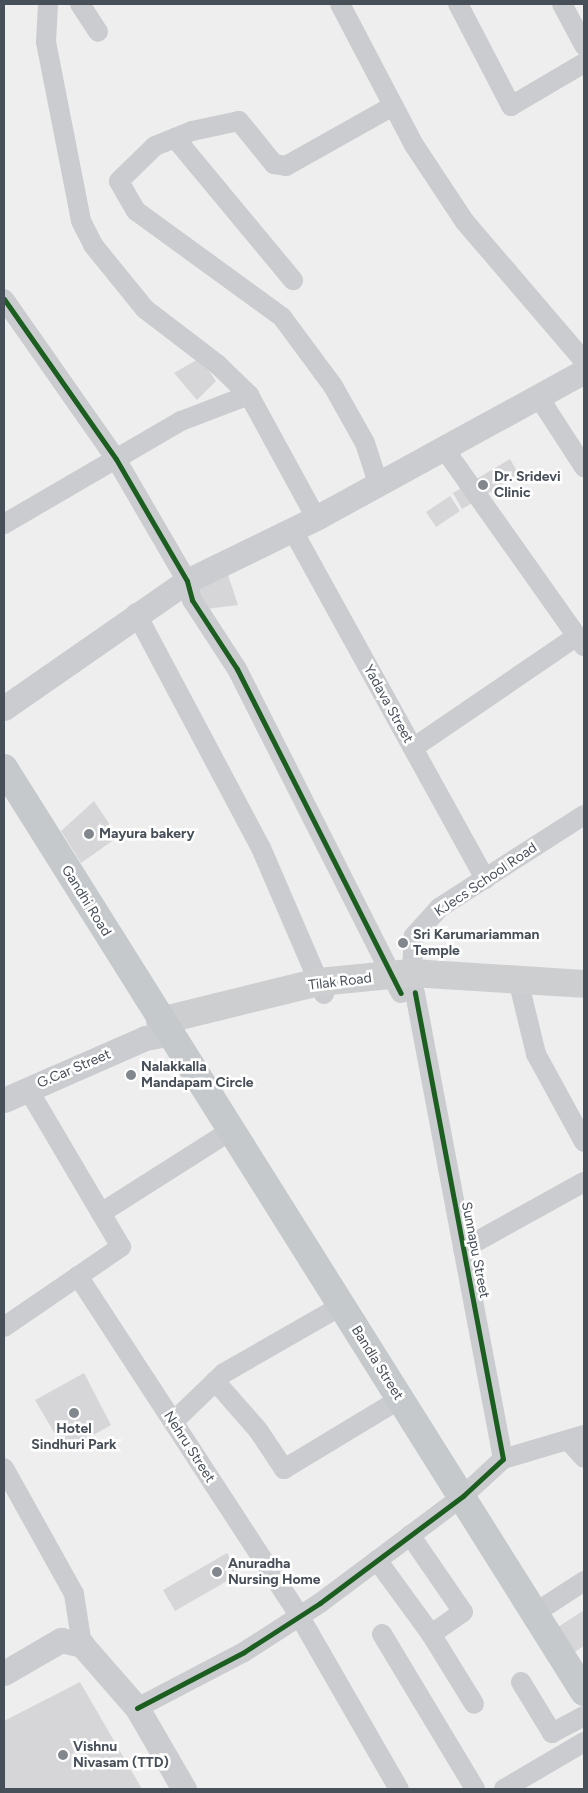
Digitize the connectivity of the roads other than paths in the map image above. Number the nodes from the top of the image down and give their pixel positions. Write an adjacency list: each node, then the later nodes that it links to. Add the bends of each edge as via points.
1 (48, 4): 15 (street, via 46,42 81,221 93,245 145,309 218,364)
2 (80, 4): 6 (street)
3 (340, 4): 9 (street)
4 (458, 4): 8 (street, via 511,106)
5 (562, 4): 7 (street)
6 (98, 32)
7 (584, 45)
8 (584, 63)
9 (392, 106): 10 (street, via 286,166 274,164 239,121); 13 (street, via 465,222)
10 (175, 138): 11 (street); 20 (street, via 155,146 119,181 136,211 282,317 333,386 365,443)
11 (293, 280)
12 (4, 298): 18 (street)
13 (584, 361)
14 (584, 371): 16 (street)
15 (249, 395): 18 (street, via 181,421); 21 (street)
16 (538, 396): 17 (street); 19 (street)
17 (443, 447): 20 (street); 26 (street)
18 (116, 458): 22 (street); 24 (street)
19 (584, 467)
20 (378, 483): 21 (street)
21 (316, 518): 23 (street)
22 (4, 524)
23 (292, 529): 24 (street); 28 (street, Yadava Street)
24 (187, 581): 25 (street); 33 (street, via 192,600 238,669)
25 (136, 613): 27 (street); 34 (street, via 261,848)
26 (581, 641): 28 (street)
27 (4, 708)
28 (413, 748): 31 (street, Yadava Street)
29 (4, 768): 37 (main road, Gandhi Road)
30 (584, 815): 31 (street, KJecs School Road)
31 (485, 879): 33 (street, KJecs School Road, via 439,908 414,936)
32 (584, 984): 33 (main road, Tilak Road)
33 (406, 985): 34 (main road, Tilak Road); 35 (main road, Tilak Road); 44 (street, Sunnapu Street)
34 (322, 988): 37 (main road, Tilak Road)
35 (521, 992): 36 (main road, Tilak Road); 41 (street, via 536,1054)
36 (584, 992)
37 (157, 1031): 38 (street, G.Car Street); 40 (main road, Bandla Street)
38 (28, 1089): 39 (street, G.Car Street); 43 (street)
39 (4, 1100)
40 (230, 1131): 43 (street); 46 (main road, Bandla Street)
41 (584, 1142)
42 (584, 1182): 44 (street)
43 (101, 1213): 45 (street, via 121,1247)
44 (463, 1249): 53 (street, Sunnapu Street)
45 (78, 1276): 47 (street); 50 (street, Nehru Street)
46 (341, 1306): 48 (street); 49 (main road, Bandla Street)
47 (4, 1327)
48 (215, 1381): 49 (street, via 258,1430 284,1469); 50 (street)
49 (400, 1399): 55 (main road, Bandla Street)
50 (173, 1422): 60 (street, Nehru Street)
51 (576, 1437): 52 (street); 53 (street)
52 (584, 1458)
53 (503, 1459): 55 (street)
54 (4, 1468): 63 (street, via 74,1594)
55 (463, 1496): 56 (street); 59 (main road, Bandla Street)
56 (410, 1536): 57 (street); 62 (street, via 463,1612)
57 (377, 1560): 60 (street); 62 (street)
58 (584, 1581): 59 (street)
59 (535, 1613): 66 (main road, Bandla Street)
60 (300, 1617): 68 (street, via 244,1652); 72 (street, Nehru Street)
61 (382, 1634): 73 (street)
62 (432, 1634): 67 (street)
63 (82, 1646): 64 (street, via 61,1640); 68 (street)
64 (4, 1673)
65 (521, 1682): 69 (street, via 552,1733)
66 (584, 1692)
67 (474, 1704)
68 (137, 1708): 71 (street)
69 (584, 1716)
70 (584, 1742): 74 (street)
71 (184, 1789)
72 (399, 1789)
73 (475, 1789)
74 (504, 1789)

